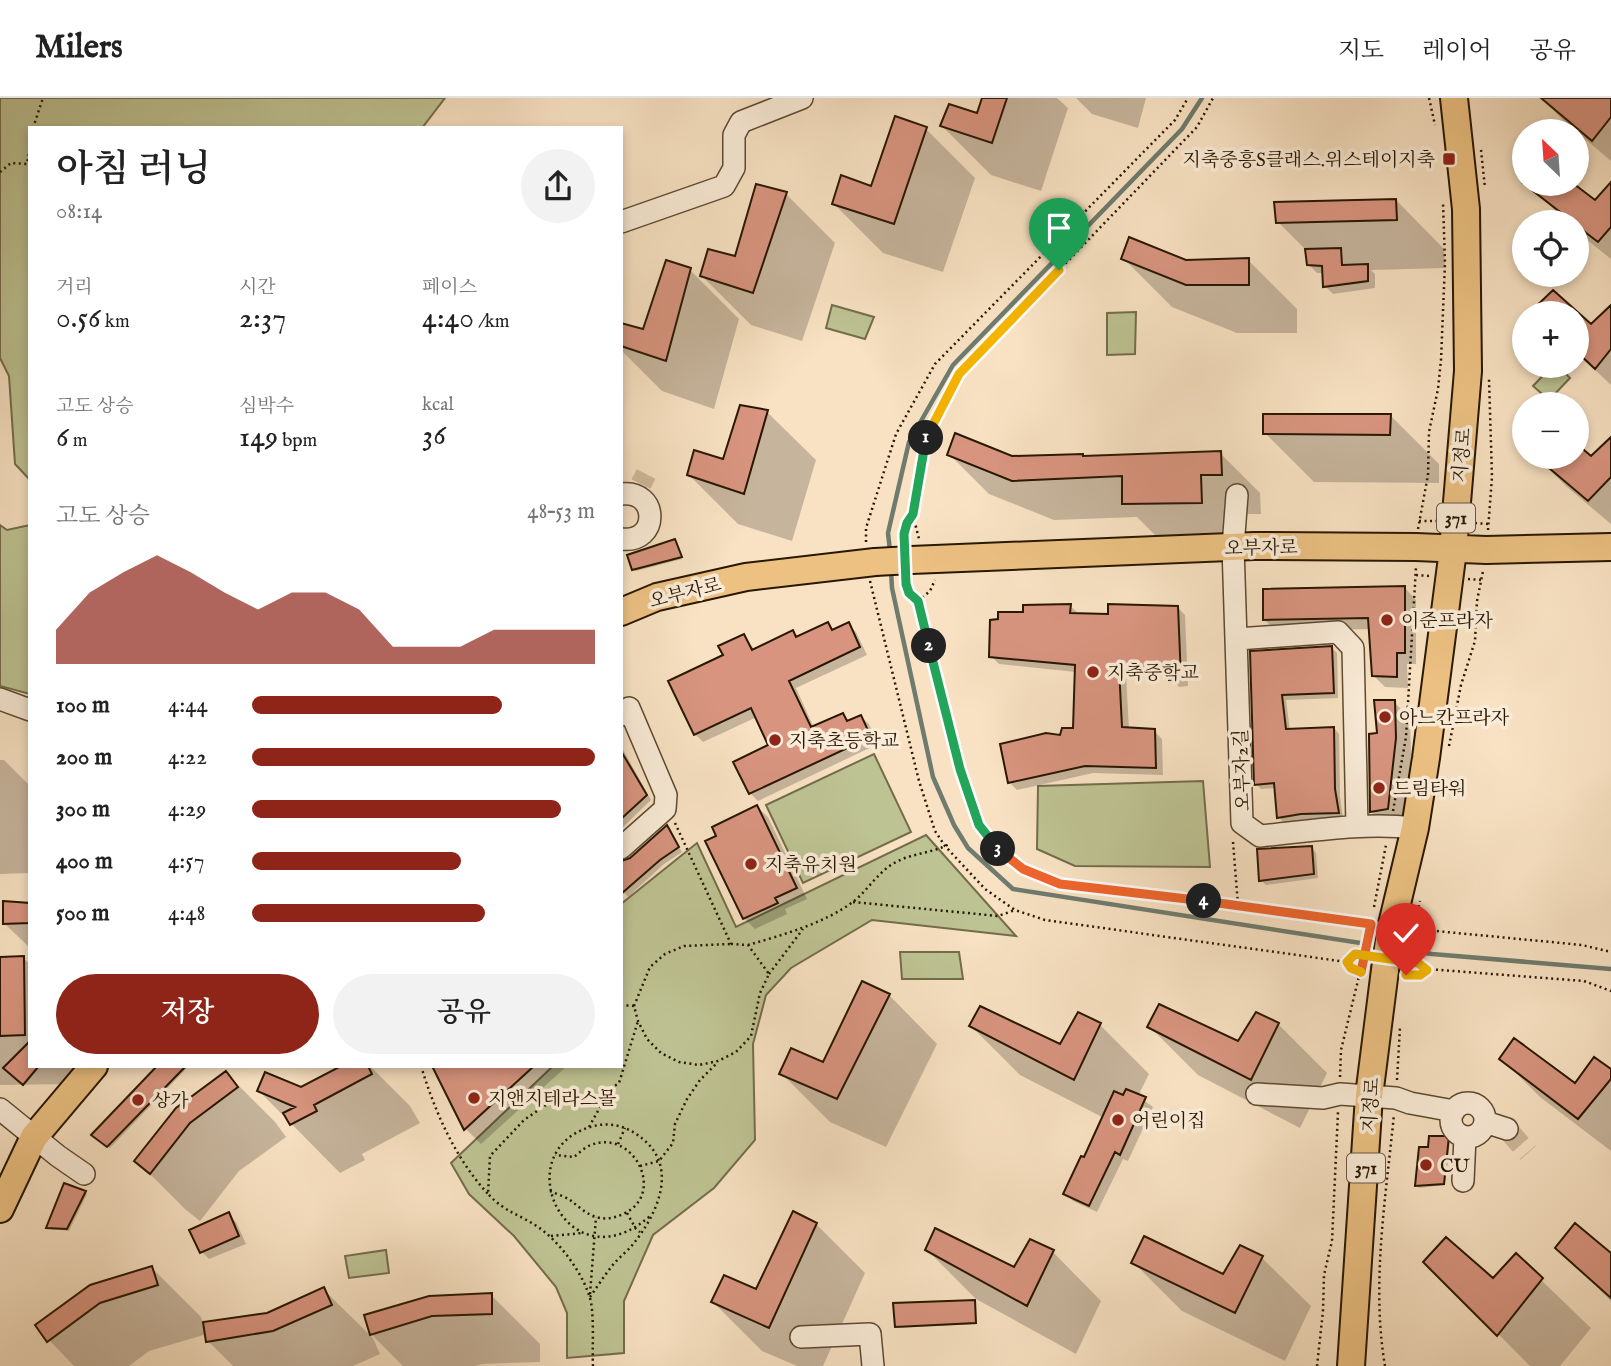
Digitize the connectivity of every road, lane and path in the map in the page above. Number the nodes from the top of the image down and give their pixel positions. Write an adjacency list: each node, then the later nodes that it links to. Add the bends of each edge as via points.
1 (43, 98): 7 (path)
2 (802, 98): 12 (street, via 741,122 734,135 734,168 724,186)
3 (1188, 98): 13 (path, via 1175,120)
4 (1213, 98): 14 (path, via 1197,127)
5 (1429, 98): 8 (path)
6 (1454, 98): 22 (main road, 지정로 / 371, via 1466,209 1468,371)
7 (34, 126)
8 (1437, 135)
9 (28, 158): 10 (path, via 27,164 11,163)
10 (0, 172)
11 (1443, 193): 18 (path, via 1441,360)
12 (623, 221)
13 (1046, 254): 14 (path); 24 (path, via 935,364 896,434 866,528)
14 (1059, 270): 17 (path, via 959,374 926,436)
15 (633, 491): 19 (street, via 648,506 648,527 638,538)
16 (1237, 495): 20 (street, 오부자2길)
17 (913, 514): 23 (path); 23 (path, via 904,534)
18 (1419, 521)
19 (623, 540)
20 (1233, 547): 22 (main road, 오부자로); 23 (main road, 오부자로); 29 (street, 오부자2길)
21 (1611, 547): 22 (main road, 오부자로)
22 (1453, 550): 36 (main road, 지정로 / 371)
23 (910, 555): 24 (main road, 오부자로, bridge); 27 (path, via 909,593)
24 (870, 562): 28 (main road, 오부자로, via 746,577 657,597); 39 (path, via 919,781 935,831)
25 (938, 573): 27 (path, via 930,591)
26 (1416, 575): 34 (path, via 1406,737)
27 (918, 601): 42 (path, via 960,769 979,825 998,849 1023,869 1060,884)
28 (623, 611)
29 (1237, 639): 35 (street, via 1338,632 1353,648); 35 (street, 오부자2길, via 1242,823 1260,836)
30 (0, 699): 31 (street)
31 (28, 709)
32 (623, 713): 33 (street, via 629,708 666,795)
33 (665, 809): 40 (street); 47 (path)
34 (1392, 813)
35 (1356, 826): 36 (street, 오부자2길)
36 (1415, 828): 46 (main road, 지정로 / 371)
37 (1387, 841): 44 (path)
38 (1234, 842): 42 (path)
39 (947, 845): 41 (path, via 897,861); 43 (path, via 985,889)
40 (623, 846)
41 (853, 902): 43 (path, via 998,916); 45 (path)
42 (1238, 905): 46 (path)
43 (1015, 910): 50 (path, via 1045,920)
44 (1373, 910)
45 (803, 928): 48 (path); 53 (path)
46 (1388, 931): 49 (path); 51 (main road, 371, bridge); 51 (path, bridge); 51 (path, bridge)
47 (730, 944): 48 (path); 56 (path, via 684,946 665,954 650,967)
48 (748, 945): 53 (path)
49 (1611, 952)
50 (1347, 962): 51 (path, via 1351,968); 51 (path, via 1355,954)
51 (1385, 967): 52 (path, via 1420,975); 52 (path, via 1418,963); 62 (path, via 1341,1050); 66 (main road, 지정로 / 371)
52 (1427, 970): 54 (path, via 1584,981)
53 (769, 974): 59 (path, via 751,1036 736,1052)
54 (1611, 991)
55 (623, 1005): 56 (path)
56 (634, 1006): 57 (path)
57 (638, 1021): 59 (path, via 647,1039 670,1058 699,1065); 64 (path, via 619,1083)
58 (1400, 1027): 63 (path)
59 (718, 1061): 79 (path, via 687,1099 675,1124 673,1143)
60 (92, 1068): 75 (main road)
61 (422, 1068): 84 (path, via 433,1105 471,1175)
62 (1341, 1069)
63 (1398, 1073)
64 (611, 1088): 72 (path); 84 (path, via 598,1097 556,1098 524,1120 491,1156)
65 (1257, 1094): 66 (street)
66 (1370, 1096): 68 (street); 99 (main road, 지정로 / 371)
67 (0, 1109): 75 (street)
68 (1454, 1111): 71 (street, via 1463,1104 1474,1104); 76 (street, via 1452,1127)
69 (1338, 1114): 98 (path, via 1332,1241 1324,1275)
70 (1394, 1117): 100 (path, via 1379,1331)
71 (1485, 1122): 74 (street); 76 (street, via 1476,1135)
72 (589, 1127): 73 (path); 78 (path, via 566,1141)
73 (626, 1127): 77 (path); 79 (path, via 650,1145)
74 (1507, 1129)
75 (34, 1137): 81 (street); 85 (main road)
76 (1465, 1137): 82 (street)
77 (618, 1144): 78 (path, via 589,1145 574,1157); 80 (path, via 631,1152)
78 (555, 1155): 83 (path)
79 (659, 1161): 80 (path); 87 (path, via 660,1199)
80 (640, 1166): 86 (path, via 645,1190)
81 (84, 1174)
82 (1463, 1181)
83 (550, 1191): 88 (path); 91 (path, via 567,1223)
84 (488, 1194): 92 (path, via 501,1208)
85 (0, 1209)
86 (627, 1213): 88 (path, via 612,1219); 89 (path)
87 (650, 1216): 89 (path); 90 (path)
88 (596, 1217): 93 (path)
89 (636, 1229): 90 (path); 93 (path, via 618,1236)
90 (640, 1232): 94 (path)
91 (582, 1233): 92 (path); 93 (path)
92 (551, 1236): 94 (path)
93 (595, 1236): 94 (path)
94 (590, 1297): 96 (path)
95 (801, 1337): 97 (street, via 870,1324)
96 (593, 1366)
97 (873, 1366)
98 (1317, 1366)
99 (1351, 1366)
100 (1385, 1366)

